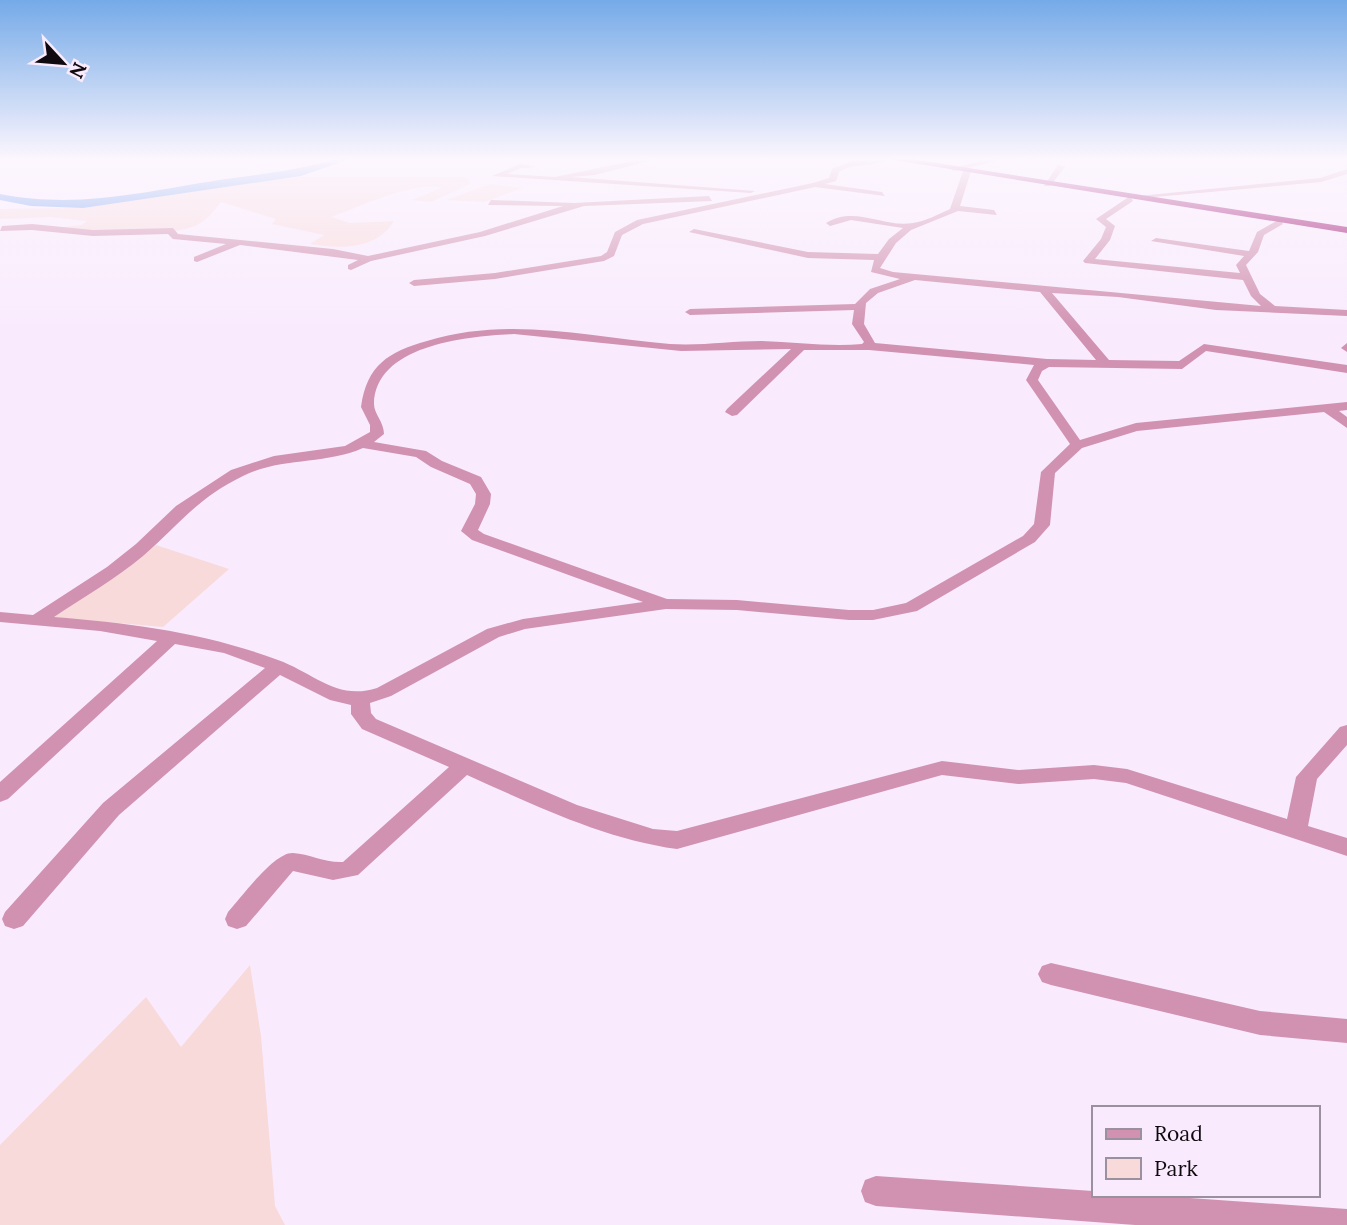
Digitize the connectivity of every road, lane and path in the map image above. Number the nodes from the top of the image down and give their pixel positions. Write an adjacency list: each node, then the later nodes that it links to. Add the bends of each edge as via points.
1 (541, 216): 21 (street)
2 (667, 216): 25 (street, via 640,222 618,234 611,254 604,258 495,276)
3 (934, 216): 10 (street)
4 (1103, 216): 24 (street, via 1111,224 1088,261)
5 (1246, 216): 8 (highway)
6 (1254, 216): 12 (highway)
7 (850, 217): 9 (street); 10 (street)
8 (1280, 222): 12 (highway); 18 (street, via 1260,234)
9 (830, 223)
10 (909, 226): 19 (street)
11 (2, 229): 16 (street, via 173,231 173,236)
12 (1347, 231)
13 (694, 232): 19 (street, via 777,250)
14 (285, 235): 17 (street)
15 (1156, 240): 18 (street)
16 (240, 242): 17 (street); 20 (street)
17 (271, 245): 21 (street)
18 (1251, 254): 24 (street, via 1241,263)
19 (881, 257): 23 (street, via 874,268 879,272)
20 (197, 259)
21 (368, 259): 22 (street)
22 (351, 267)
23 (915, 277): 26 (street); 27 (street, via 874,291)
24 (1247, 277): 28 (street, via 1256,296)
25 (414, 283)
26 (1041, 289): 28 (street); 34 (street)
27 (859, 307): 29 (street); 32 (street, via 858,324)
28 (1270, 309): 30 (street)
29 (690, 312)
30 (1347, 313)
31 (801, 346): 32 (street); 38 (street); 40 (street, via 670,347 547,330 472,332 385,363 368,393 367,407 377,434)
32 (868, 346): 33 (street)
33 (1046, 363): 34 (street); 41 (street, via 1032,380)
34 (1105, 363): 35 (street, via 1182,365 1204,347)
35 (1347, 369)
36 (1347, 406): 37 (street)
37 (1327, 408): 39 (street); 41 (street, via 1136,427)
38 (732, 412)
39 (1347, 424)
40 (362, 444): 42 (street, via 417,453 480,482 482,511 469,531 478,537); 44 (street, via 314,457 260,463 242,471 200,496 139,551)
41 (1077, 445): 42 (street, via 1048,472 1046,511 1042,525 1029,539 911,607 849,615)
42 (666, 604): 47 (street, via 523,624 493,633 384,692)
43 (5, 621): 44 (street)
44 (35, 621): 45 (street)
45 (173, 636): 46 (street, via 228,648); 50 (street)
46 (279, 667): 47 (street, via 337,696); 53 (street, via 111,809)
47 (360, 700): 49 (street, via 361,714 369,724)
48 (1347, 732): 51 (street, via 1307,777)
49 (466, 764): 51 (street, via 569,811 677,840 942,768 1020,778 1094,772 1127,776); 54 (street, via 350,869 337,874 287,862)
50 (0, 794)
51 (1296, 831): 52 (street)
52 (1347, 847)
53 (14, 919)
54 (237, 919)
55 (1051, 974): 56 (street, via 1260,1023)
56 (1347, 1031)
57 (876, 1191): 58 (street)
58 (1347, 1225)

